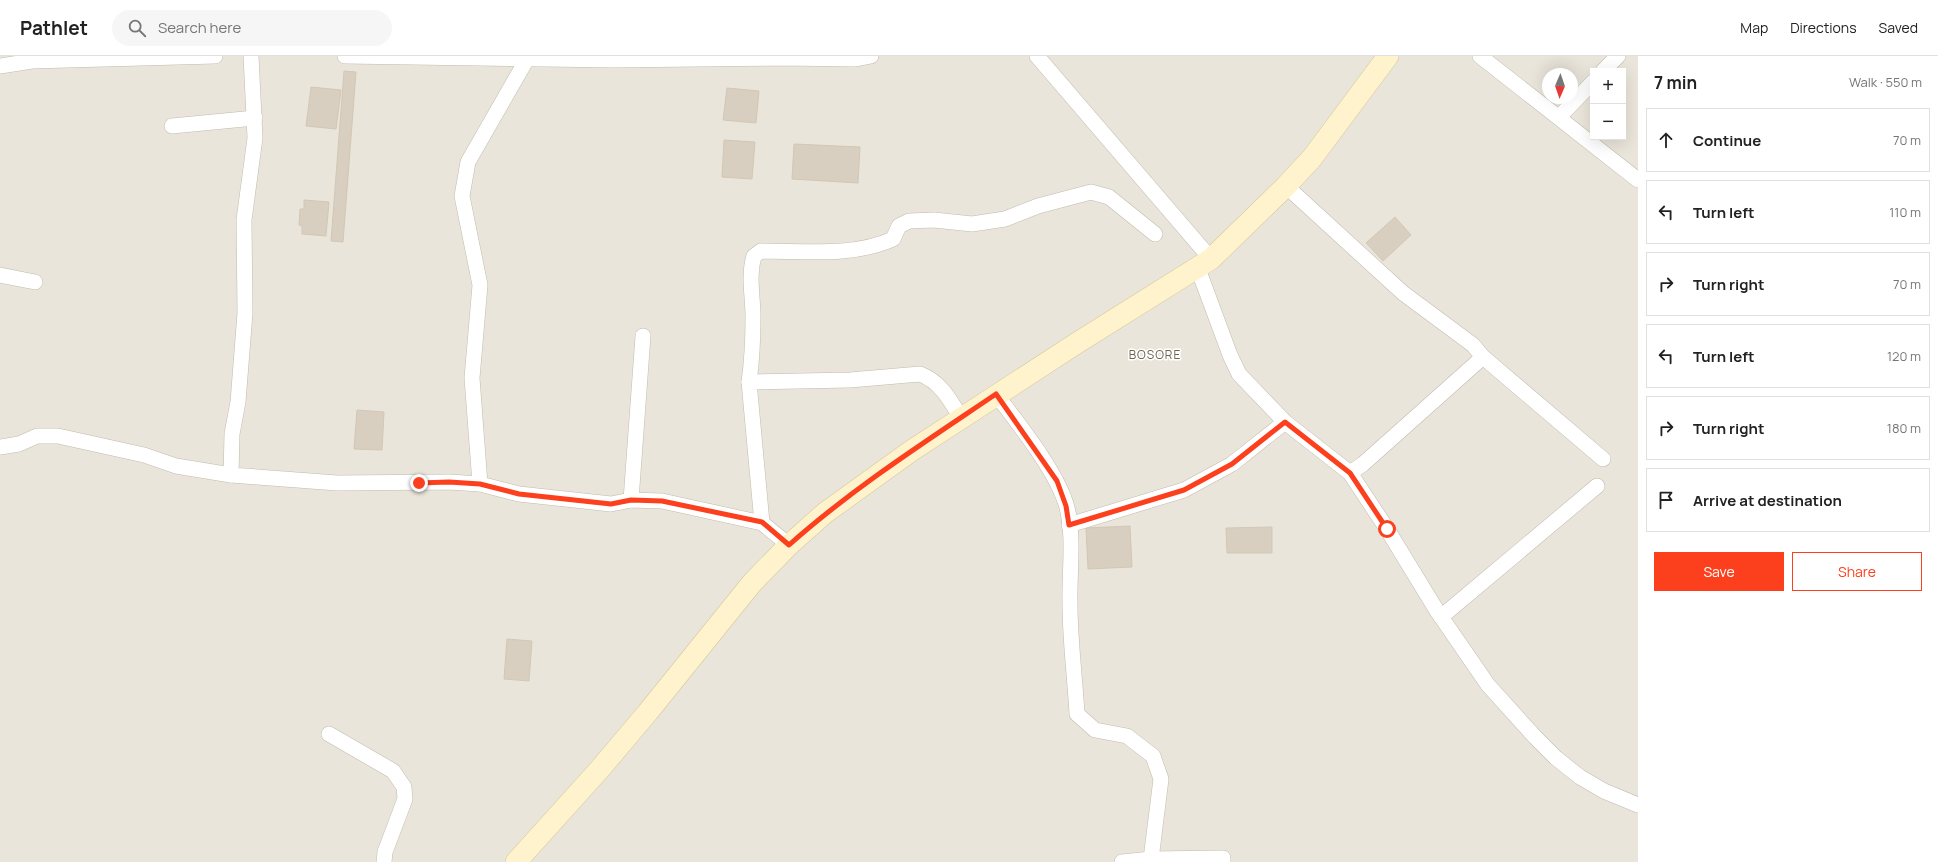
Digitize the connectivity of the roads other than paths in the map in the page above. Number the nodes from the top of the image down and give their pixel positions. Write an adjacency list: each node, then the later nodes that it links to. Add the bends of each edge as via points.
1 (215, 56): 10 (street)
2 (251, 56): 16 (street)
3 (345, 56): 11 (street)
4 (871, 56): 9 (street, via 856,59)
5 (1036, 56): 21 (street)
6 (1388, 56): 19 (street, via 1312,158)
7 (1480, 56): 15 (street)
8 (1618, 56): 13 (street)
9 (779, 57): 11 (street)
10 (32, 58): 12 (street)
11 (527, 59): 34 (street, via 468,162 462,196 480,285 472,378)
12 (0, 66)
13 (1606, 68)
14 (1590, 85): 15 (street)
15 (1559, 117): 18 (street)
16 (255, 118): 17 (street); 33 (street, via 255,138 244,220 245,313 238,402 232,434)
17 (172, 126)
18 (1638, 180)
19 (1286, 186): 21 (street); 25 (street, via 1403,293 1473,345)
20 (1155, 234): 26 (street, via 1109,197 1091,192 1038,206 1005,219 972,224 934,220 909,221 899,226 894,239 877,246 848,251 761,251 754,256 750,269 753,323)
21 (1204, 262): 27 (street); 29 (street, via 1226,344 1239,374)
22 (0, 275): 23 (street)
23 (35, 282)
24 (642, 336): 36 (street)
25 (1483, 357): 31 (street); 32 (street, via 1364,464)
26 (749, 382): 28 (street, via 850,380 920,374 940,385); 37 (street)
27 (996, 394): 28 (street); 38 (street, via 1057,481 1066,506)
28 (961, 418): 39 (street, via 858,488)
29 (1285, 422): 32 (street); 38 (street, via 1232,464 1184,490)
30 (0, 447): 33 (street, via 19,444 37,436 58,436 144,455 176,466)
31 (1603, 459)
32 (1350, 473): 40 (street)
33 (231, 475): 34 (street, via 337,483)
34 (480, 484): 36 (street, via 519,494 611,504)
35 (1597, 486): 40 (street)
36 (631, 500): 37 (street, via 662,501)
37 (762, 522): 39 (street)
38 (1069, 525): 43 (street, via 1071,641 1078,714 1095,730 1127,736 1153,756 1161,779)
39 (789, 545): 46 (street, via 752,583 628,736)
40 (1441, 617): 42 (street, via 1488,685 1556,758 1580,777 1604,791)
41 (329, 734): 45 (street, via 392,771 404,787 405,798 385,852)
42 (1638, 805)
43 (1151, 859): 44 (street); 47 (street)
44 (1223, 860)
45 (384, 862)
46 (516, 862)
47 (1122, 862)

